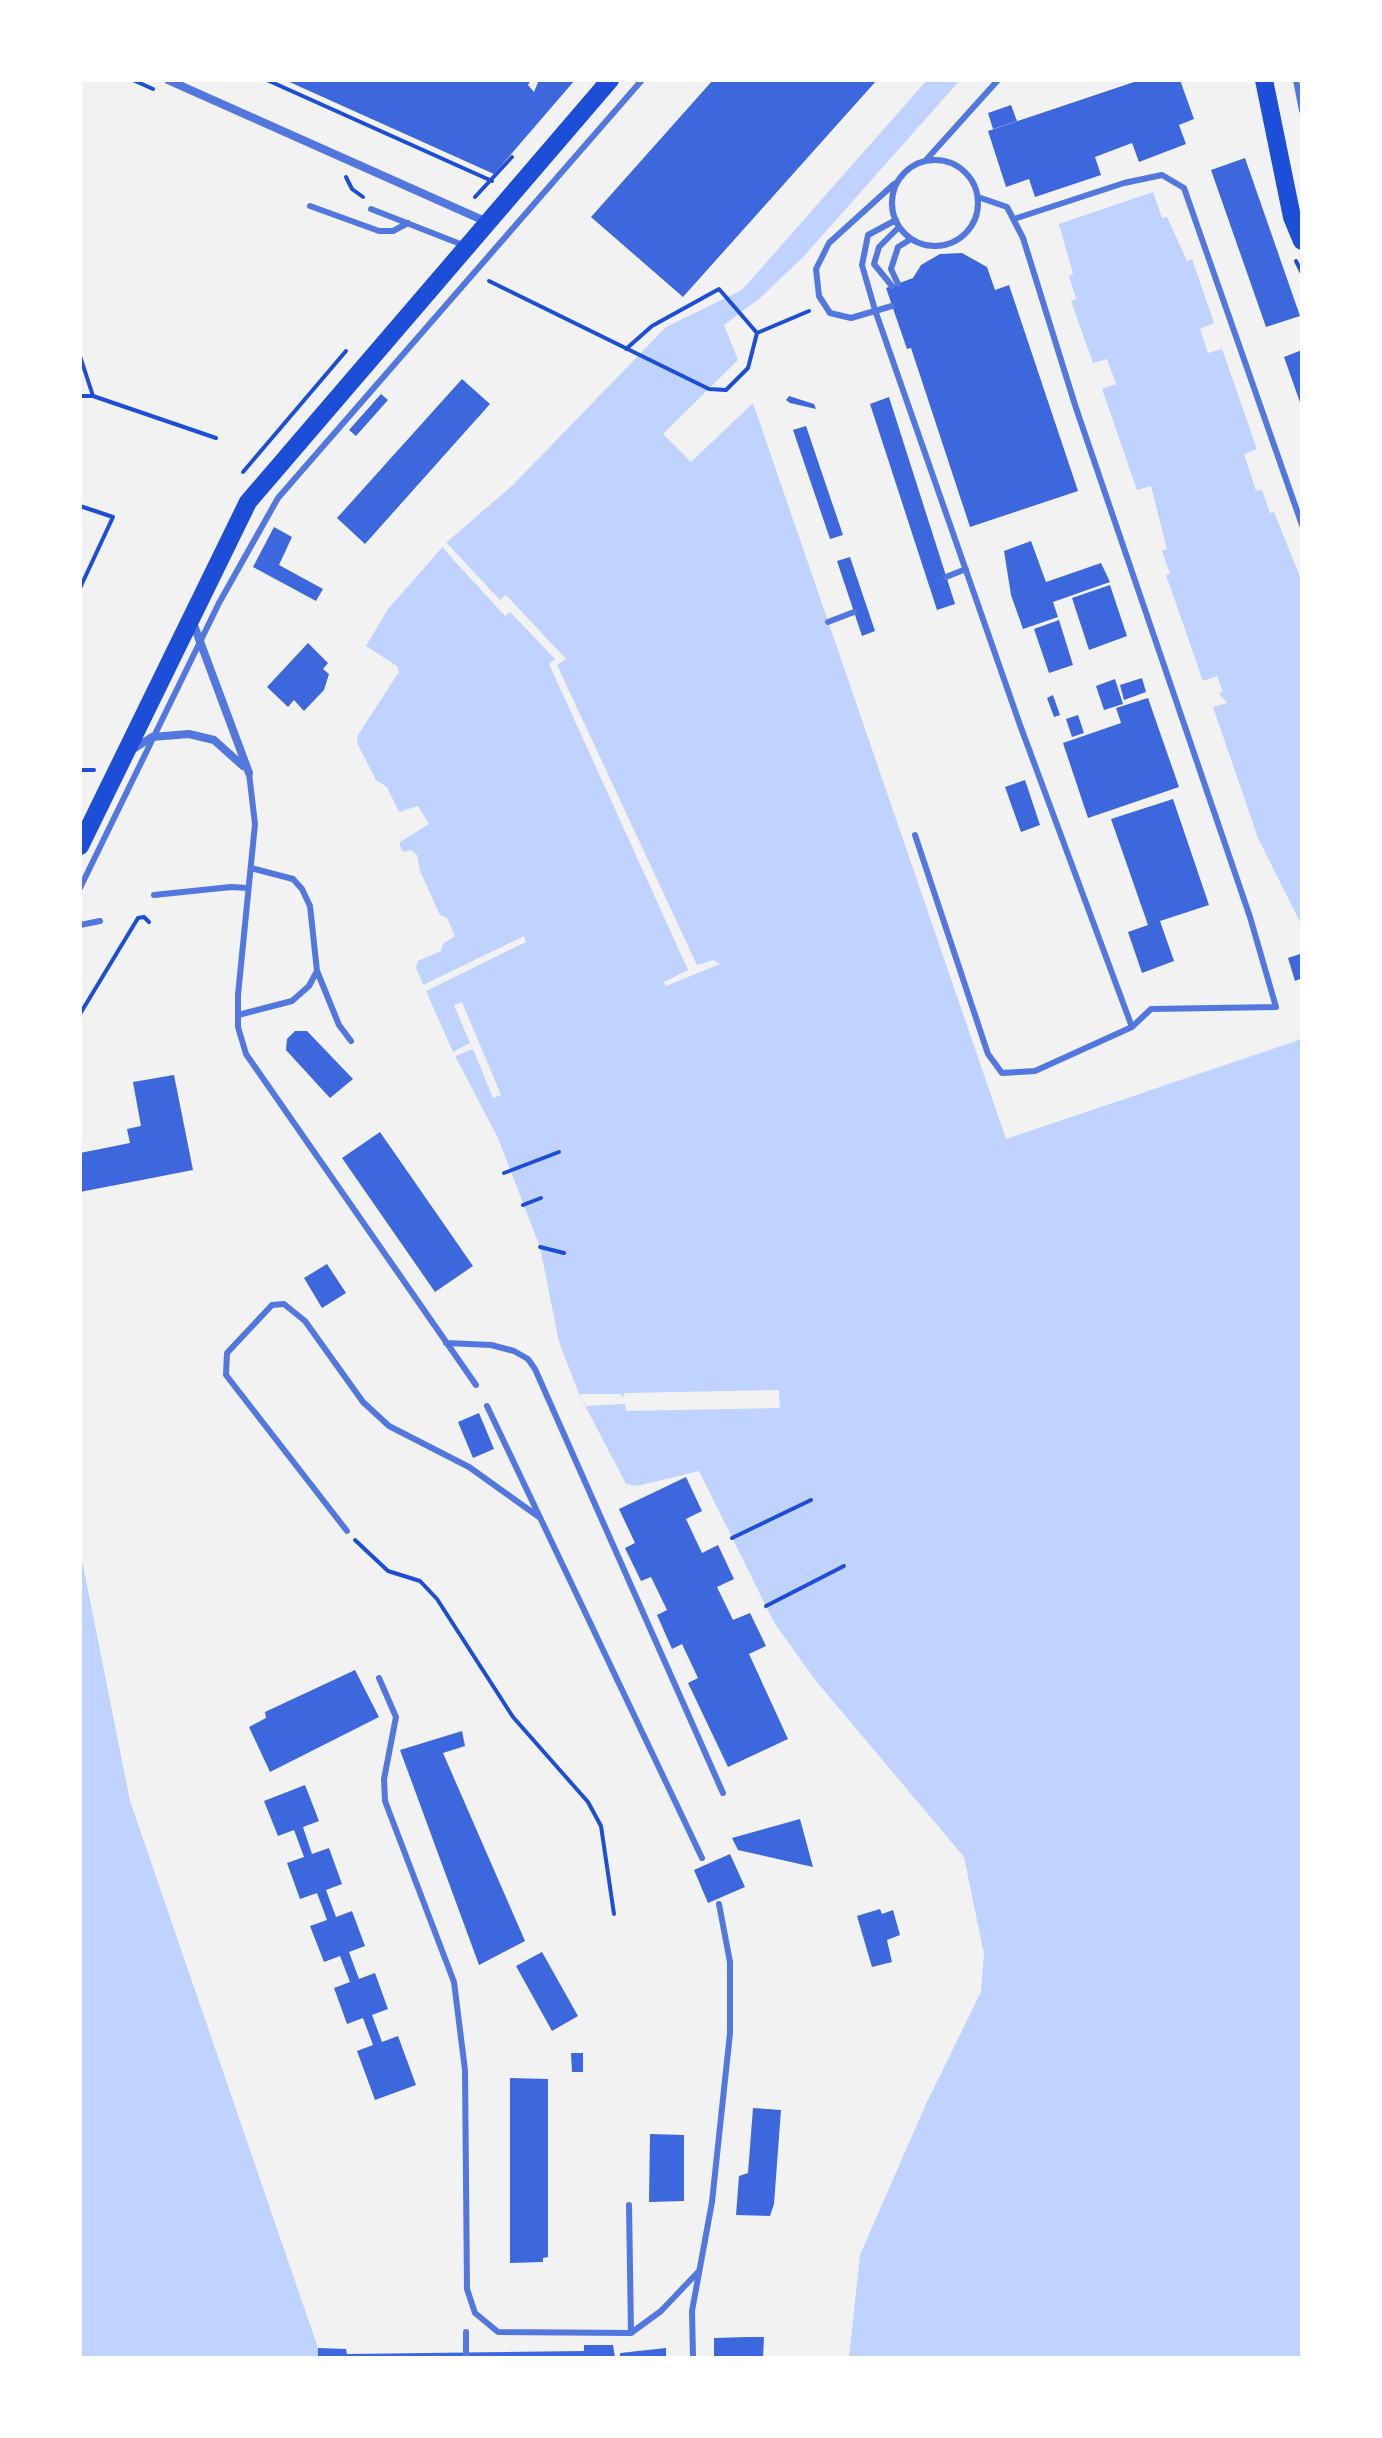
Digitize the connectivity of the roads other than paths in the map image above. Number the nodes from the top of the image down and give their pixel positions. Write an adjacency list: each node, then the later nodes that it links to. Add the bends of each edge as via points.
1 (168, 80): 14 (street)
2 (610, 80): 14 (main road)
3 (642, 80): 28 (lane, via 278,498)
4 (998, 80): 8 (lane)
5 (1264, 80): 18 (main road, via 1292,217)
6 (1296, 80): 7 (lane)
7 (1302, 111)
8 (926, 160): 9 (lane); 10 (lane, via 954,164 966,172)
9 (897, 182): 16 (lane, via 892,207); 21 (lane, via 829,243 816,269 823,305 830,313 851,318)
10 (978, 197): 13 (lane, via 1007,207); 17 (lane, via 973,224 952,242 938,246)
11 (310, 206): 15 (lane, via 379,231)
12 (371, 209): 15 (lane)
13 (1014, 219): 22 (lane, via 1162,175 1184,188); 42 (lane, via 1276,1007 1151,1009)
14 (487, 222): 19 (main road)
15 (408, 223): 19 (lane)
16 (898, 224): 17 (lane); 17 (lane, via 879,247 874,264 895,285 891,269 898,247); 21 (lane, via 868,235 862,265)
17 (911, 239)
18 (1302, 241)
19 (467, 247): 26 (main road, via 262,484)
20 (892, 306): 21 (lane)
21 (875, 310): 23 (lane)
22 (1302, 525)
23 (966, 569): 24 (lane); 42 (lane)
24 (946, 577)
25 (854, 612): 27 (lane)
26 (190, 615): 28 (street); 30 (main road)
27 (828, 622)
28 (200, 640): 29 (lane); 31 (street)
29 (152, 737): 30 (street); 31 (street, via 189,734 214,740); 35 (lane)
30 (122, 758): 33 (main road)
31 (249, 773): 34 (lane, via 255,824)
32 (915, 835): 42 (lane, via 988,1054 1002,1073 1035,1071)
33 (80, 846)
34 (251, 868): 36 (lane); 40 (lane, via 293,879 302,889 310,906)
35 (80, 888)
36 (248, 888): 37 (lane); 41 (lane)
37 (154, 895)
38 (100, 921): 39 (lane)
39 (80, 925)
40 (317, 971): 41 (lane, via 292,1001); 43 (lane)
41 (238, 1015): 44 (lane, via 246,1054)
42 (1132, 1027)
43 (351, 1041)
44 (445, 1343): 45 (lane); 50 (lane, via 514,1351 535,1369)
45 (476, 1385)
46 (487, 1406): 47 (lane)
47 (539, 1517): 48 (lane, via 469,1467 389,1426 363,1402 305,1321 278,1303 232,1347 224,1368); 51 (lane)
48 (347, 1531)
49 (379, 1678): 56 (lane, via 396,1717 385,1801 450,1967 463,2040 471,2305 498,2332)
50 (723, 1793)
51 (702, 1858)
52 (719, 1904): 54 (lane, via 730,1962 730,2033)
53 (629, 2205): 56 (lane)
54 (699, 2271): 56 (lane); 58 (lane, via 692,2311)
55 (466, 2332): 57 (lane)
56 (631, 2333)
57 (466, 2358)
58 (693, 2358)

